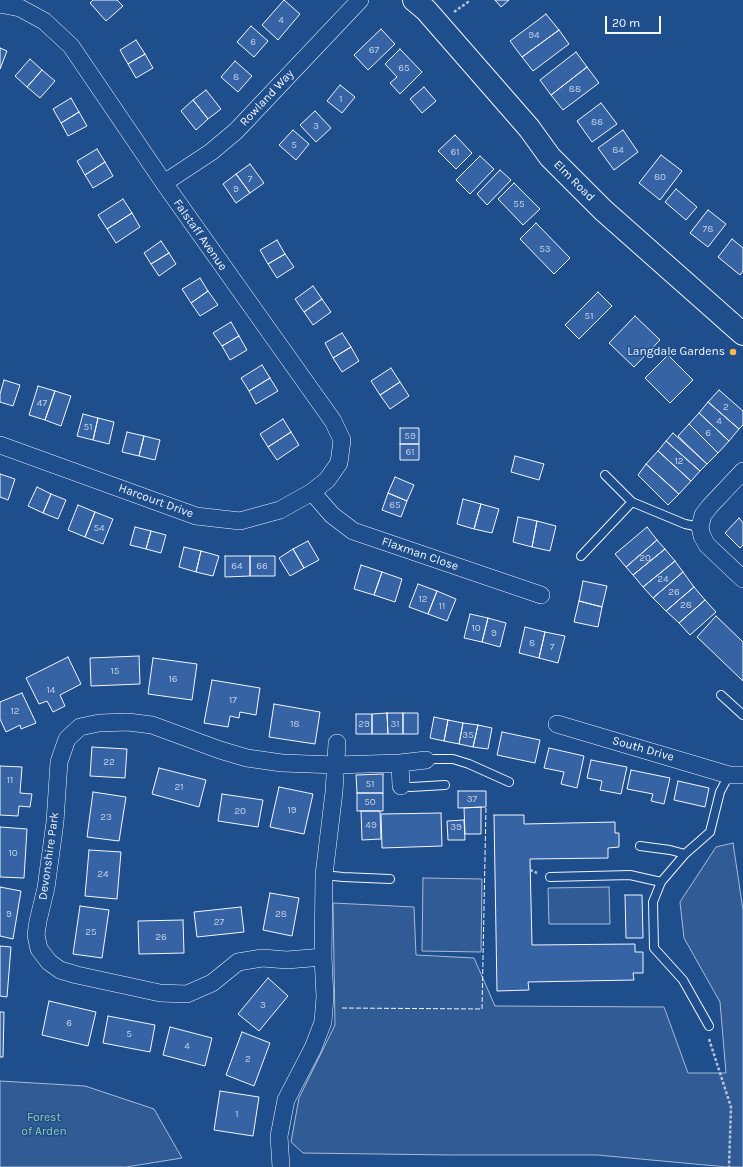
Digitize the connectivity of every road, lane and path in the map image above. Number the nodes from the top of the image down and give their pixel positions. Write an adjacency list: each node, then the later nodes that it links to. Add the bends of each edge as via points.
1 (360, 0): 6 (street, Rowland Way, via 236,131 211,152)
2 (468, 1): 5 (path)
3 (421, 3): 7 (main road, Elm Road, via 529,128 550,157 603,210)
4 (0, 4): 6 (street, Falstaff Avenue, via 20,8 44,21 71,46)
5 (452, 13)
6 (164, 183): 11 (street, Falstaff Avenue, via 333,421 342,440 339,463 327,480)
7 (743, 334)
8 (0, 445): 11 (street, Harcourt Drive, via 196,516 240,521 280,510)
9 (743, 471): 13 (street, via 703,515)
10 (605, 475): 12 (lane)
11 (312, 492): 16 (street, Flaxman Close, via 332,514 353,531)
12 (632, 502): 13 (lane, via 685,524); 14 (lane)
13 (700, 527): 15 (street, via 707,545)
14 (582, 556)
15 (743, 579)
16 (541, 595)
17 (721, 695): 18 (lane)
18 (743, 714)
19 (557, 724): 24 (street, South Drive)
20 (336, 743): 23 (street)
21 (426, 760): 22 (street, Devonshire Park); 25 (lane, Devonshire Park, via 453,759)
22 (400, 763): 23 (street, Devonshire Park); 27 (street)
23 (336, 765): 30 (street); 34 (street, Devonshire Park, via 247,758 140,723 99,723 80,728 67,739 59,762 55,822 46,888 36,935 39,949 49,962 60,970 160,993 187,994 212,983 238,962 262,958 287,960)
24 (736, 775): 29 (lane, via 720,792 710,832)
25 (509, 782)
26 (445, 785): 27 (lane)
27 (401, 786)
28 (640, 846): 29 (lane)
29 (685, 854): 33 (lane)
30 (324, 875): 32 (lane); 34 (street)
31 (550, 877): 33 (lane, via 630,875)
32 (390, 879)
33 (661, 882): 35 (lane, via 653,902 654,948 683,980)
34 (323, 957): 36 (street, via 323,1022 313,1048 286,1100 279,1136)
35 (709, 1026): 37 (path, via 709,1040 731,1107)
36 (281, 1167)
37 (729, 1167)

